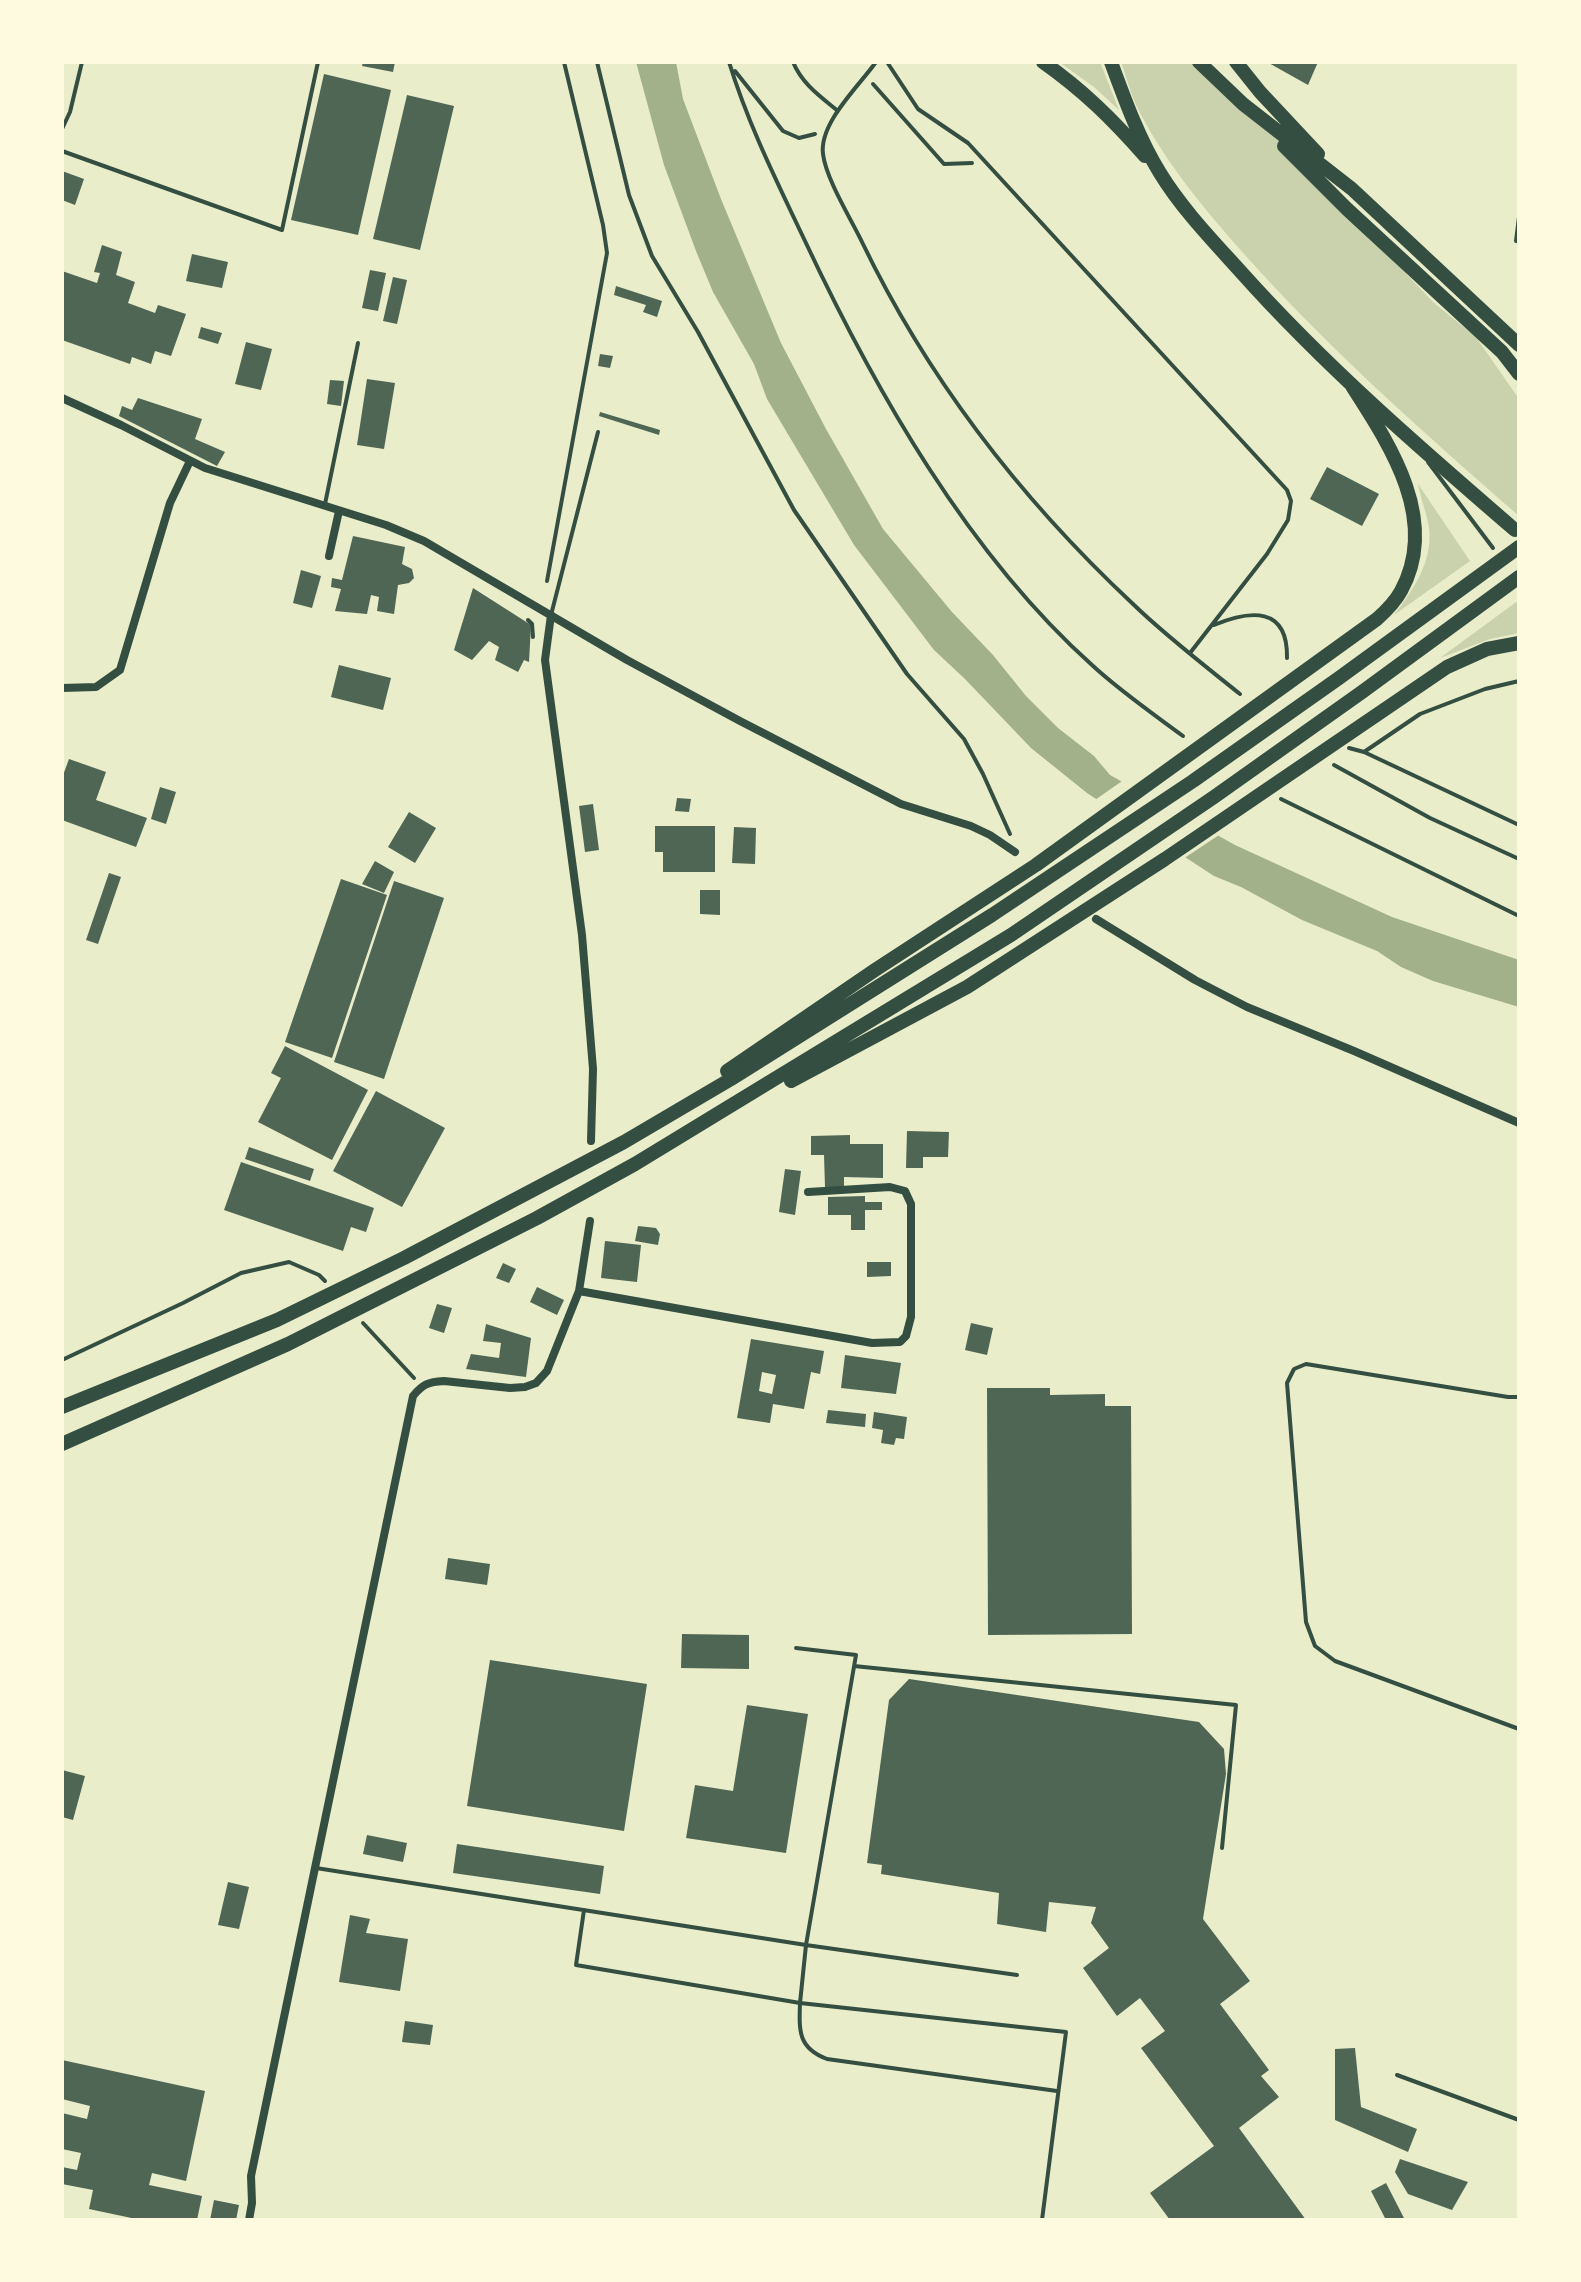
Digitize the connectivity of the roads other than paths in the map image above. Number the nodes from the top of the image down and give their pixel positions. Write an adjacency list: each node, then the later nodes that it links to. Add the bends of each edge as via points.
1 (793, 62): 9 (lane, via 798,74)
2 (876, 62): 9 (lane)
3 (887, 62): 30 (lane, via 918,109 968,143 1287,490 1288,520)
4 (1043, 62): 10 (highway, via 1111,117)
5 (1111, 62): 10 (highway)
6 (1199, 62): 8 (highway)
7 (1236, 62): 11 (highway)
8 (1243, 104): 11 (highway); 16 (highway)
9 (838, 111): 32 (lane, via 825,132 823,154 831,179 933,370 1050,519 1133,604)
10 (1161, 174): 17 (highway, via 1275,311)
11 (1352, 189): 12 (highway)
12 (1442, 272): 13 (highway); 15 (highway)
13 (1519, 333)
14 (358, 343): 22 (lane)
15 (1519, 345)
16 (1519, 374)
17 (1352, 386): 20 (highway); 46 (highway, via 1404,476 1416,539 1400,594 1377,619 1036,865)
18 (62, 398): 21 (street)
19 (598, 432): 29 (lane)
20 (1410, 438): 24 (highway); 26 (lane)
21 (190, 461): 22 (street); 35 (street, via 170,503 120,670 96,687)
22 (325, 506): 23 (street)
23 (339, 511): 27 (street); 29 (street, via 424,541)
24 (1515, 530)
25 (1519, 547): 46 (highway, via 1193,781 992,915)
26 (1493, 548)
27 (329, 556)
28 (1519, 577): 47 (highway, via 1227,789 1011,935)
29 (551, 615): 41 (street, via 857,782 907,806 971,826); 45 (street, via 545,655 582,935 593,1069)
30 (1211, 626): 32 (lane); 33 (lane, via 1248,614 1268,616 1282,630)
31 (1519, 643): 47 (highway, via 1487,649 1447,667 967,987)
32 (1190, 653): 36 (lane)
33 (1287, 658)
34 (1519, 681): 38 (lane, via 1420,714)
35 (62, 688)
36 (1240, 694)
37 (1349, 748): 38 (lane)
38 (1364, 752): 40 (lane)
39 (1334, 765): 42 (lane)
40 (1519, 825)
41 (1015, 852)
42 (1519, 859)
43 (1096, 919): 44 (street, via 1247,1007)
44 (1519, 1123)
45 (591, 1141)
46 (624, 1142): 51 (highway, via 277,1320)
47 (635, 1164): 52 (highway, via 288,1344)
48 (808, 1192): 50 (street, via 890,1187 905,1191 911,1204 911,1317 900,1342 872,1343)
49 (590, 1221): 50 (street)
50 (579, 1291): 56 (street, via 547,1371 536,1383 510,1388 433,1381 413,1396)
51 (62, 1407)
52 (62, 1444)
53 (796, 1648): 54 (lane, via 856,1655)
54 (854, 1666): 55 (lane, via 1236,1705); 58 (lane)
55 (1222, 1848)
56 (314, 1868): 57 (lane); 64 (street, via 251,2176)
57 (584, 1910): 58 (lane); 60 (lane, via 576,1965)
58 (806, 1945): 59 (lane); 60 (lane)
59 (1017, 1975)
60 (800, 2003): 62 (lane, via 803,2040 813,2054 827,2059); 62 (lane, via 1066,2032)
61 (1397, 2075): 63 (lane)
62 (1057, 2091): 65 (lane)
63 (1519, 2120)
64 (249, 2220)
65 (1042, 2220)

